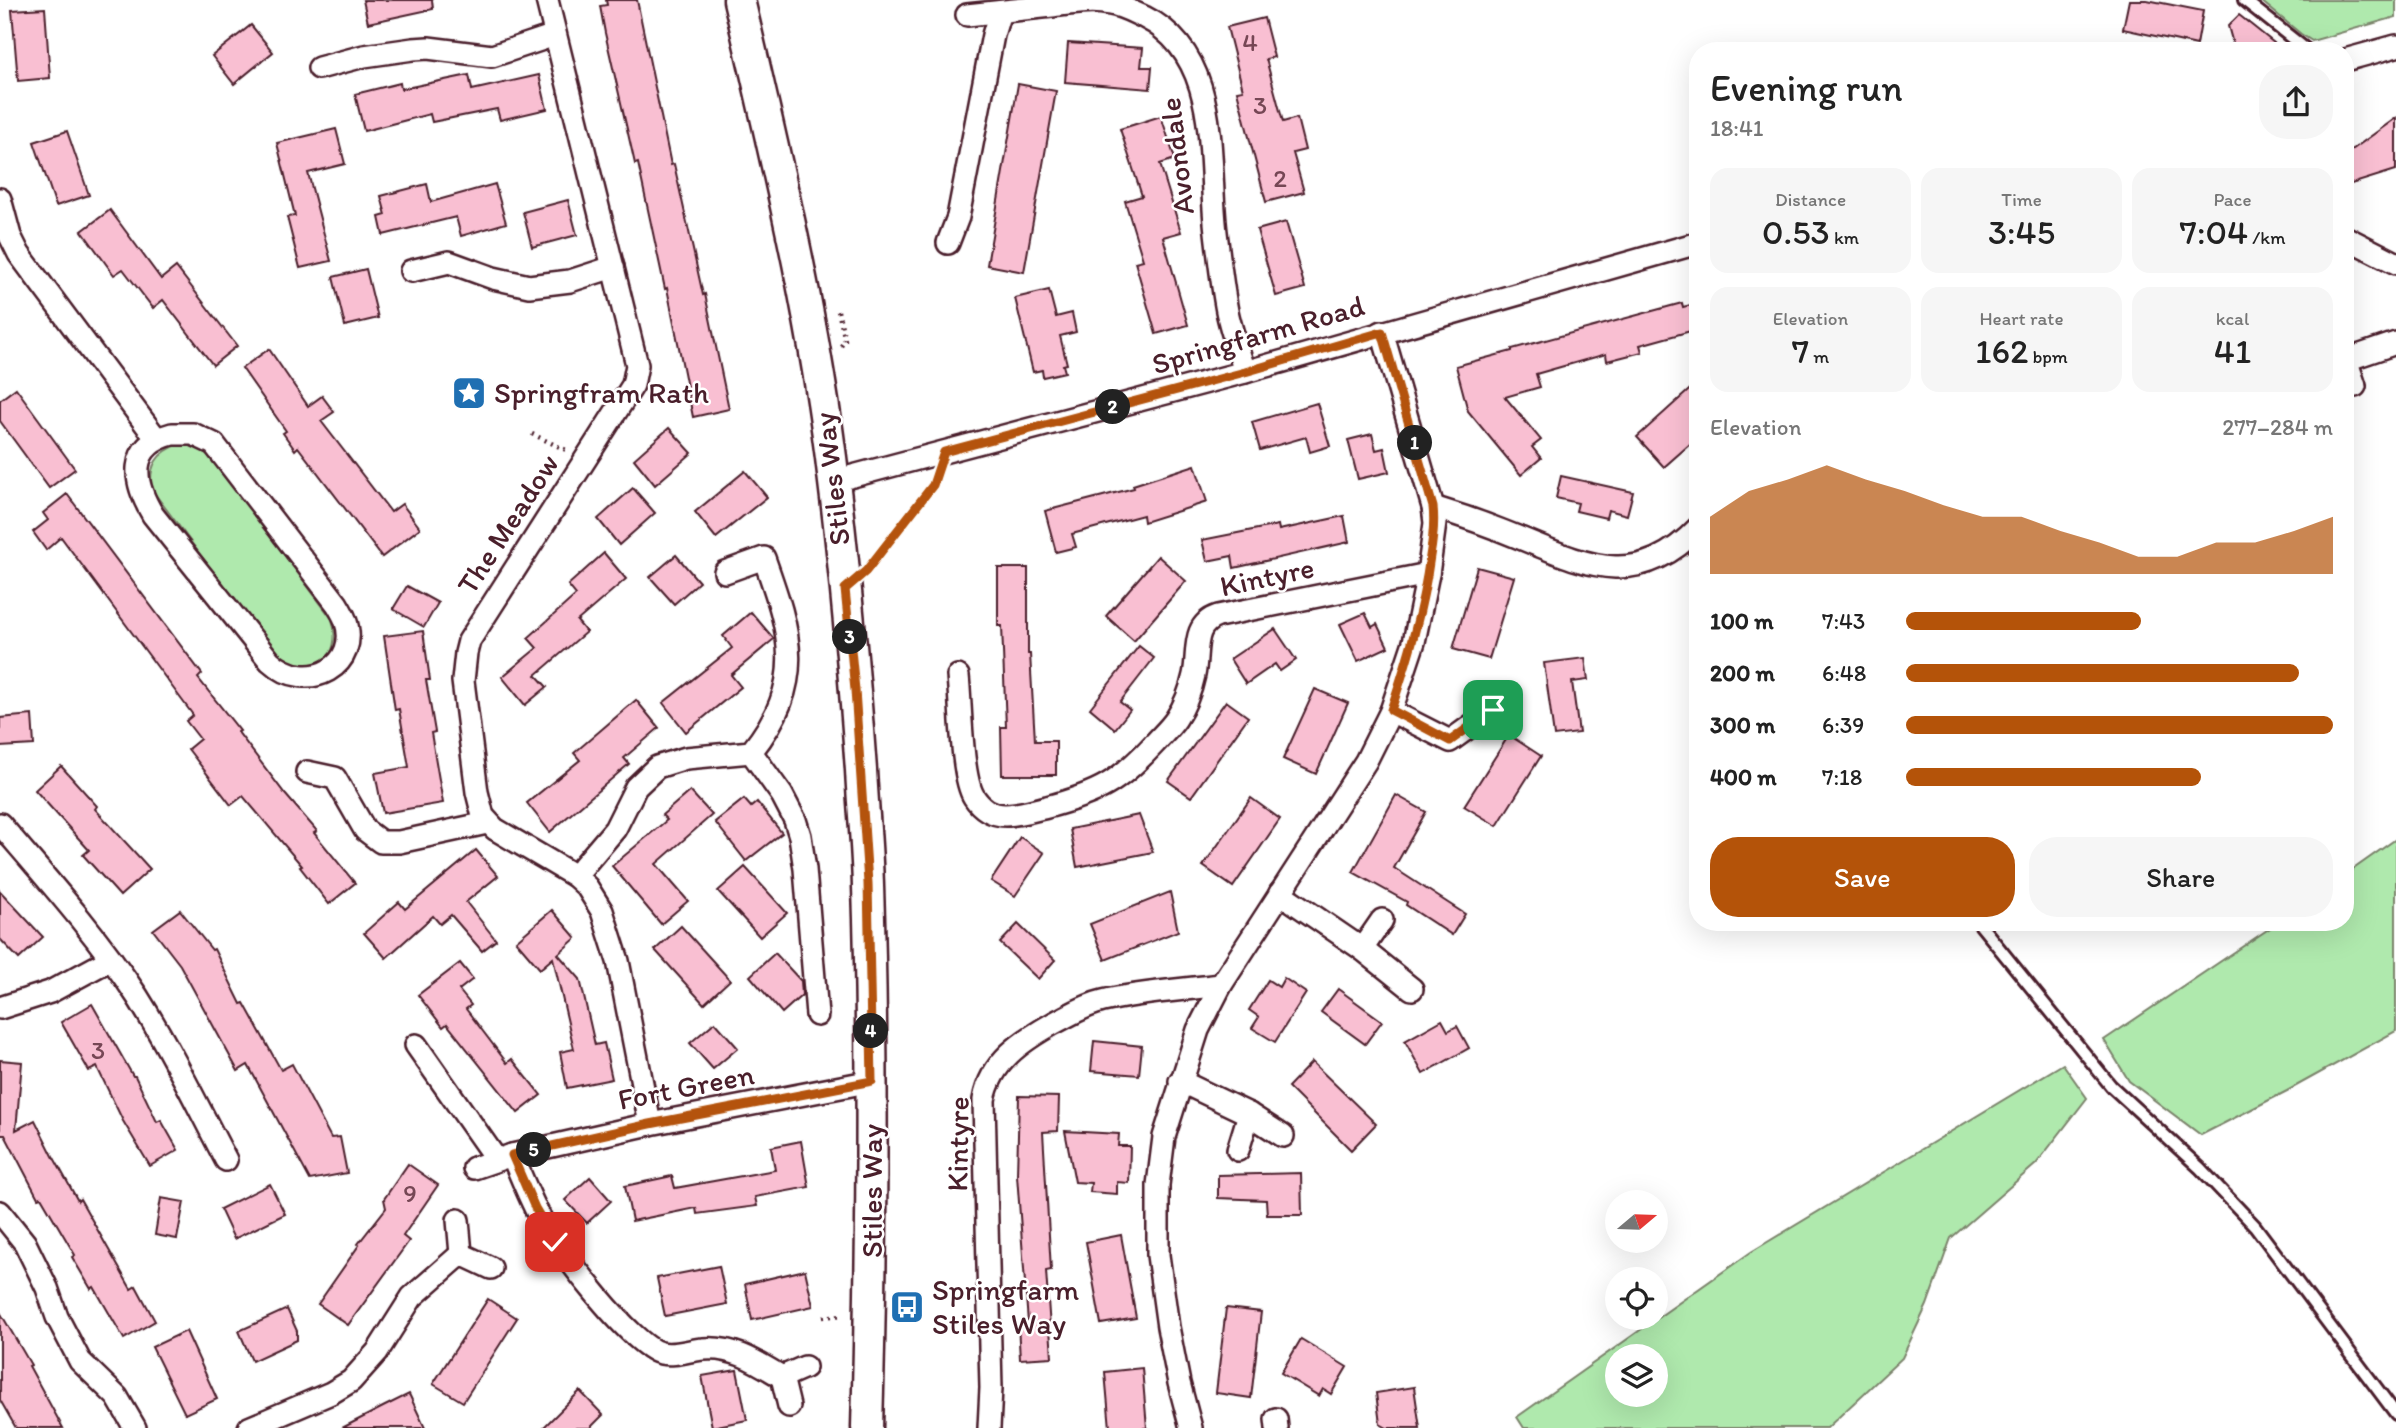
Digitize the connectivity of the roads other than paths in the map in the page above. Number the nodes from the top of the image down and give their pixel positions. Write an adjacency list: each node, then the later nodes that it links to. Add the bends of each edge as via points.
1 (547, 0): 6 (street, The Meadow)
2 (739, 0): 26 (main road, Stiles Way, via 791,223)
3 (2244, 0): 7 (lane)
4 (1000, 12): 5 (street, Avondale); 13 (street, via 958,218); 22 (street, Avondale, via 1088,2 1111,4 1155,22 1185,51 1203,96 1227,312)
5 (967, 15)
6 (555, 35): 10 (street, via 492,56 413,49); 17 (street, The Meadow)
7 (2297, 42)
8 (2396, 46): 9 (street)
9 (2354, 58)
10 (319, 68)
11 (0, 199): 15 (street)
12 (2354, 242): 16 (street)
13 (948, 243)
14 (1689, 246): 19 (street, Springfarm Road)
15 (7, 251): 25 (street)
16 (2396, 263)
17 (613, 267): 18 (street, via 570,281 529,286 449,262); 36 (street, The Meadow, via 635,348 633,385 485,615 466,653 463,681 477,792)
18 (411, 271)
19 (1382, 332): 22 (street, Springfarm Road); 27 (street)
20 (2396, 343): 21 (street)
21 (2354, 356)
22 (1245, 372): 26 (street, Springfarm Road)
23 (2354, 383): 24 (street)
24 (2355, 386)
25 (156, 439): 25 (street, via 172,433 193,434 215,444 337,604 348,639 342,658 329,670 304,677 280,670 153,514 142,497 138,475 144,450)
26 (834, 481): 49 (main road, Stiles Way, via 868,883)
27 (1433, 507): 28 (street, via 1605,568 1654,559); 30 (street)
28 (1689, 535)
29 (726, 572): 34 (street, via 764,558 787,630 790,652 783,692 770,724)
30 (1428, 574): 31 (street, Kintyre, via 1208,621 1199,631 1194,676 1185,701 1176,719 1139,761 1102,789 1032,811 996,813 975,798 967,775); 32 (street, via 1414,642)
31 (958, 676)
32 (1391, 710): 33 (street, via 1450,741); 39 (street, via 1366,761)
33 (1493, 710)
34 (751, 752): 38 (street, via 686,758 657,767 636,788 615,829); 47 (street, via 782,795 800,836)
35 (307, 772): 36 (street, via 335,778 365,830 381,842)
36 (487, 823): 38 (street)
37 (0, 824): 43 (street)
38 (575, 876): 52 (street, via 596,900 613,942)
39 (1280, 893): 42 (street); 44 (street)
40 (1382, 920): 42 (street)
41 (1985, 931): 65 (lane, via 2111,1086 2255,1226)
42 (1362, 949): 45 (street)
43 (111, 959): 46 (street, via 51,992); 56 (street, via 144,1008)
44 (1221, 985): 50 (street); 69 (street, Kintyre, via 1104,1001 1078,1010 1027,1038 1007,1055 986,1085)
45 (1412, 989)
46 (0, 1008)
47 (817, 1015)
48 (416, 1045): 55 (street)
49 (872, 1081): 52 (street, Fort Green); 68 (main road, Stiles Way)
50 (1180, 1081): 51 (street); 70 (street, via 1164,1138 1157,1230 1168,1328)
51 (1248, 1114): 53 (street); 54 (street)
52 (650, 1124): 55 (street, Fort Green)
53 (1283, 1136)
54 (1238, 1150)
55 (504, 1157): 57 (street, Fort Green); 63 (street, via 555,1242 624,1326 647,1346 664,1354 730,1350)
56 (226, 1160)
57 (474, 1168)
58 (0, 1212): 66 (street, via 25,1243 80,1361 117,1397)
59 (458, 1220): 60 (street)
60 (461, 1254): 61 (street); 67 (street, via 412,1297 377,1352 351,1381)
61 (491, 1268)
62 (805, 1367): 63 (street)
63 (782, 1377): 64 (street)
64 (789, 1406)
65 (2396, 1414)
66 (135, 1428)
67 (249, 1428)
68 (867, 1428)
69 (989, 1428)
70 (1191, 1428)

